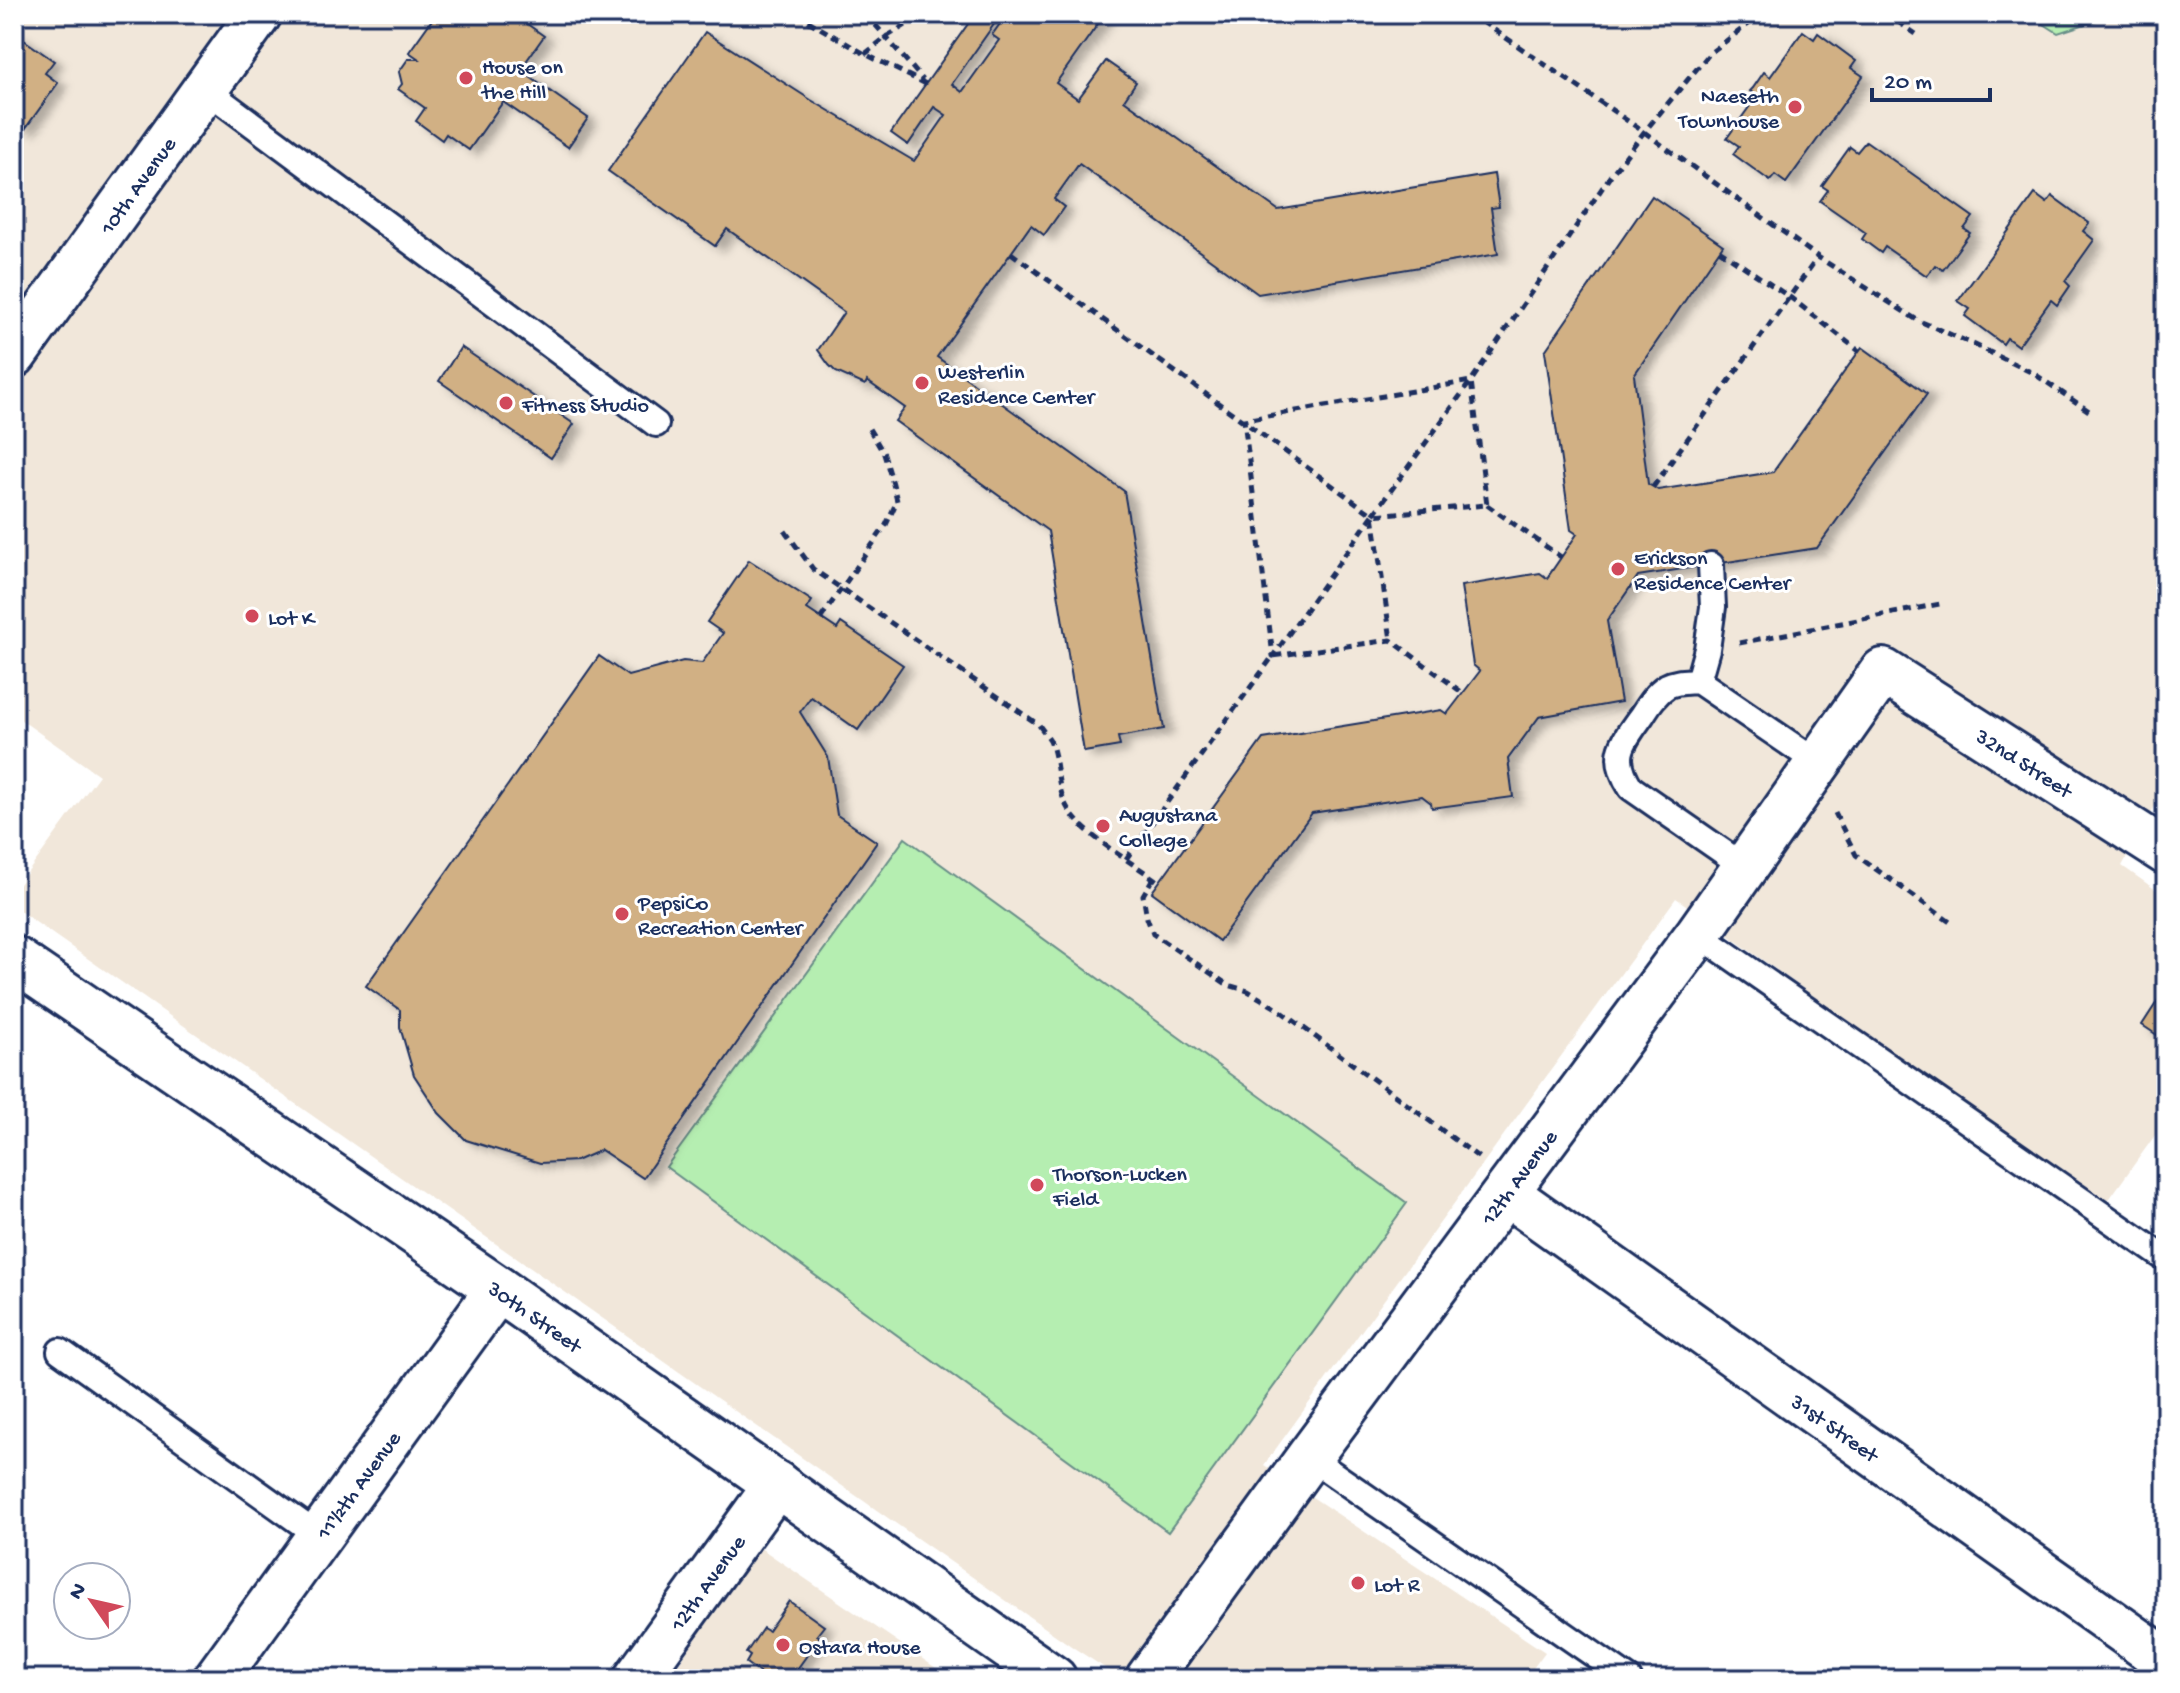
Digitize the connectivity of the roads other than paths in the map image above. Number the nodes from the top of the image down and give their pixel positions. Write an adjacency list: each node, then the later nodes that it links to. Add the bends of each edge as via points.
1 (259, 14): 2 (street, 10th Avenue)
2 (205, 89): 3 (street, 10th Avenue); 4 (lane)
3 (14, 355)
4 (656, 424)
5 (1711, 565): 7 (lane, via 1713,607)
6 (1883, 671): 8 (street, 12th Avenue); 9 (street, 32nd Street)
7 (1698, 681): 8 (lane); 10 (lane, via 1670,685 1657,693 1624,741 1622,773 1631,788)
8 (1816, 766): 10 (street, 12th Avenue)
9 (2166, 852)
10 (1745, 867): 11 (street, 12th Avenue)
11 (1698, 934): 13 (street, 12th Avenue); 14 (lane)
12 (14, 959): 15 (street, 30th Street)
13 (1510, 1188): 17 (street, 12th Avenue); 20 (street, 31st Street)
14 (2166, 1259)
15 (498, 1289): 18 (street, 30th Street); 19 (street, 11½th Avenue)
16 (60, 1351): 19 (lane)
17 (1309, 1457): 24 (street, 12th Avenue); 25 (lane)
18 (777, 1484): 22 (street, 12th Avenue); 23 (street, 30th Street)
19 (319, 1536): 21 (street, 11½th Avenue)
20 (2166, 1661)
21 (216, 1679)
22 (636, 1679)
23 (1054, 1679)
24 (1148, 1679)
25 (1629, 1679)

